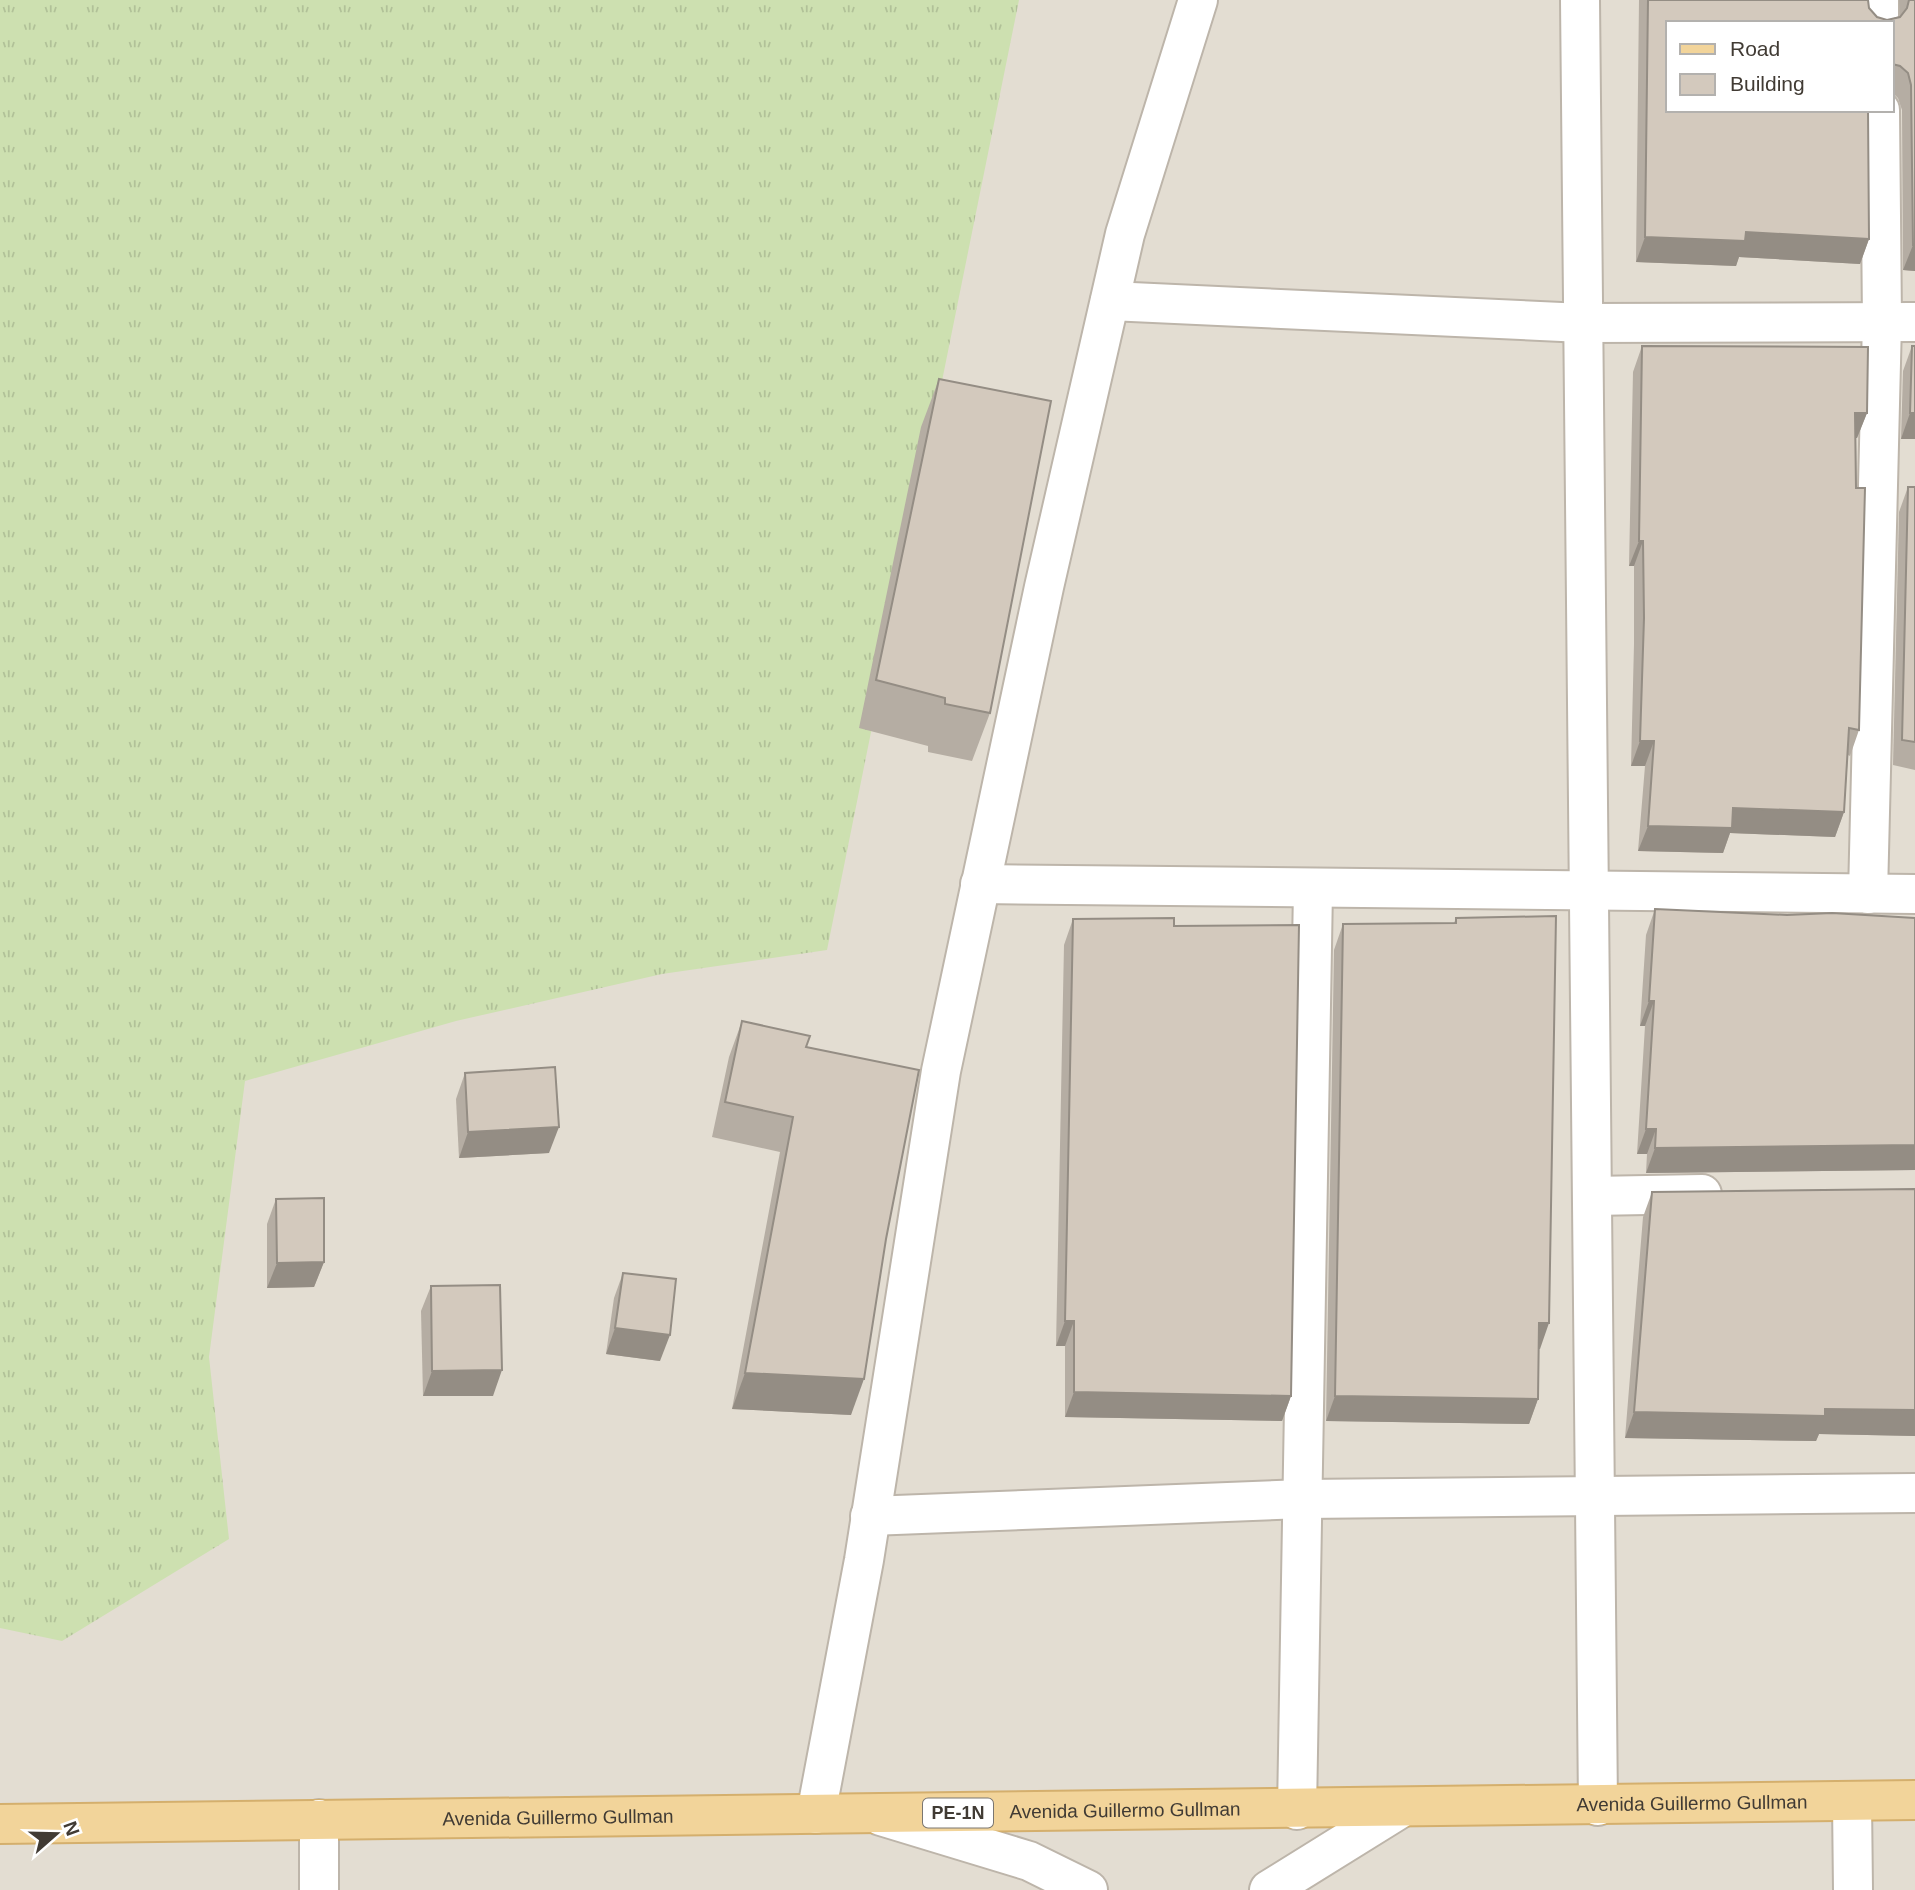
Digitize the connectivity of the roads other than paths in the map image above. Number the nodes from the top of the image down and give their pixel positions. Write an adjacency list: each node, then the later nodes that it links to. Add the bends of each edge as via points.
1 (1198, 0): 6 (street, via 1125,234)
2 (1580, 0): 8 (street)
3 (1879, 0): 4 (street)
4 (1879, 21)
5 (1880, 112): 7 (street)
6 (1110, 300): 8 (street); 9 (street)
7 (1898, 322): 8 (street); 12 (street)
8 (1583, 323): 11 (street)
9 (980, 884): 10 (street); 19 (street, via 941,1071)
10 (1313, 889): 11 (street); 18 (street)
11 (1589, 893): 12 (street); 15 (street)
12 (1868, 894): 13 (street)
13 (1915, 894)
14 (1740, 1194): 15 (street)
15 (1592, 1196): 17 (street)
16 (1915, 1493): 17 (street)
17 (1595, 1494): 18 (street); 22 (street)
18 (1303, 1499): 19 (street); 24 (street)
19 (870, 1516): 25 (street)
20 (1915, 1800): 21 (main road, Avenida Guillermo Gullman / PE-1N)
21 (1852, 1802): 22 (main road, Avenida Guillermo Gullman / PE-1N); 32 (street)
22 (1598, 1806): 23 (main road, Avenida Guillermo Gullman / PE-1N)
23 (1401, 1808): 24 (main road, Avenida Guillermo Gullman / PE-1N); 31 (street)
24 (1297, 1810): 26 (main road, Avenida Guillermo Gullman / PE-1N)
25 (816, 1814): 26 (main road, Avenida Guillermo Gullman / PE-1N); 27 (main road, Avenida Guillermo Gullman / PE-1N)
26 (873, 1814): 30 (street, via 1029,1860)
27 (319, 1819): 28 (main road, Avenida Guillermo Gullman / PE-1N); 29 (street)
28 (0, 1824)
29 (319, 1890)
30 (1088, 1890)
31 (1269, 1890)
32 (1853, 1890)

